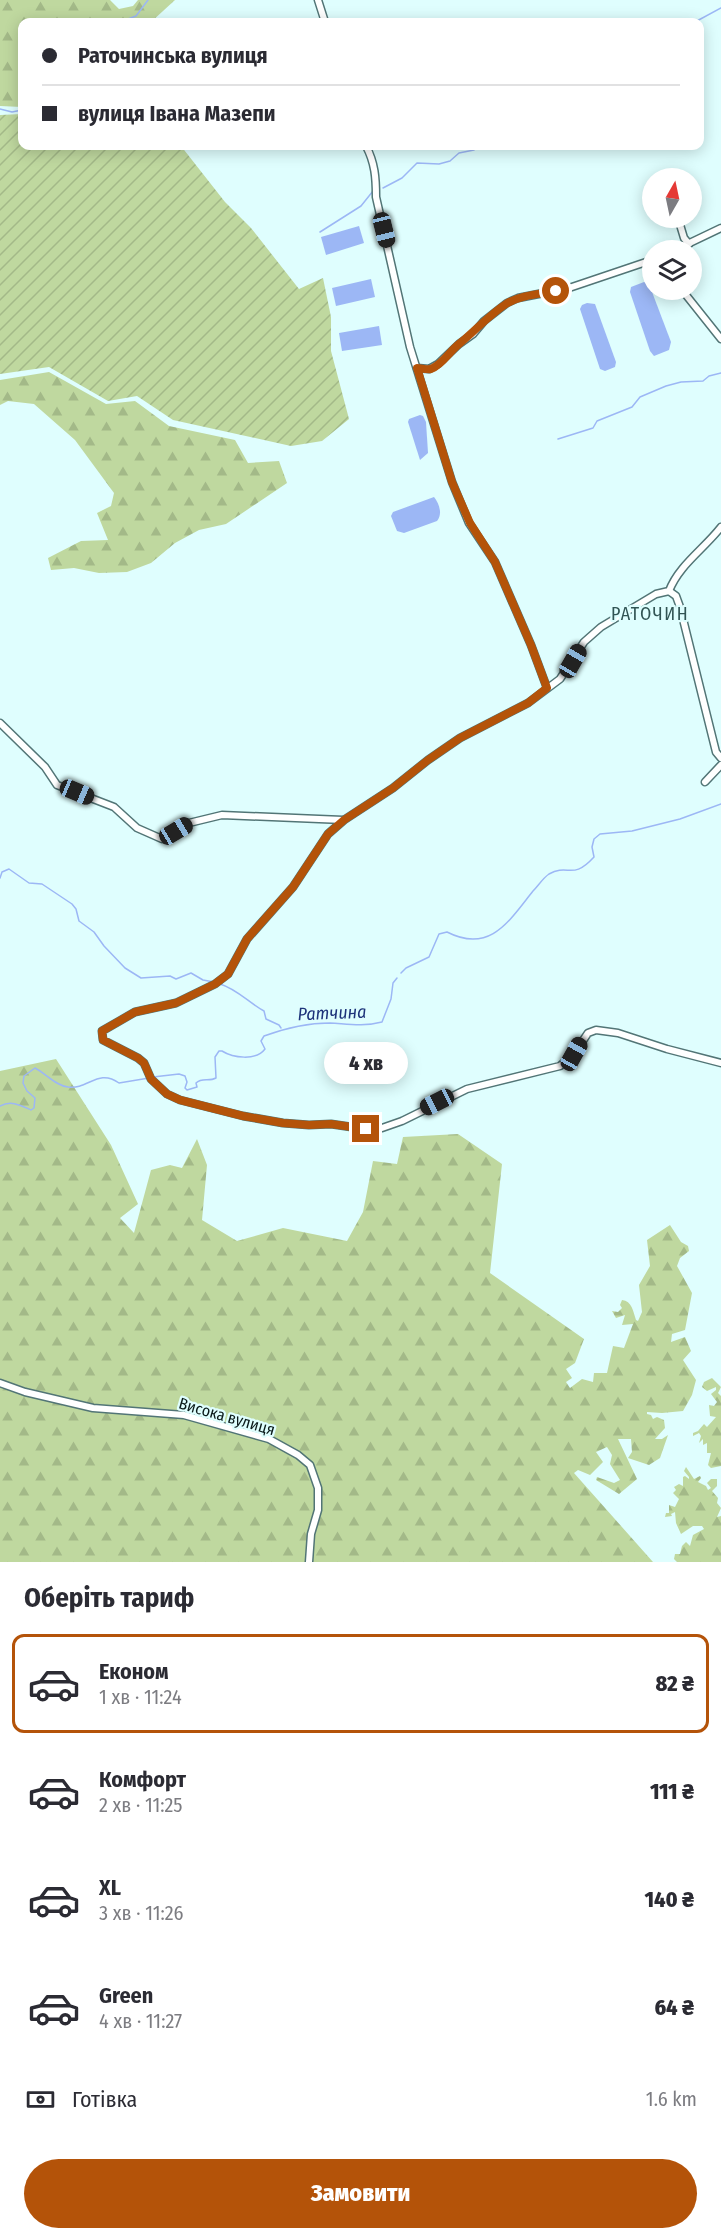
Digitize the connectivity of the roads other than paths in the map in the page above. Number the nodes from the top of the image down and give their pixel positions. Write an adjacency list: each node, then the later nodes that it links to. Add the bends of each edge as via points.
1 (318, 0): 2 (street)
2 (324, 18)
3 (368, 150): 9 (street)
4 (721, 228): 5 (street)
5 (697, 240)
6 (642, 264): 9 (street, via 512,301 438,364 429,369)
7 (690, 300): 8 (street)
8 (721, 339)
9 (417, 368): 12 (street, via 452,482 470,523 495,562)
10 (721, 527): 11 (street, via 678,573)
11 (669, 591): 12 (street, via 656,594 600,627 584,642 560,679); 14 (street, via 680,607 716,752)
12 (547, 688): 17 (street, via 528,703 460,738)
13 (0, 723): 17 (street, via 45,766 57,785 114,807 138,828 162,839 189,823 222,815)
14 (721, 758)
15 (721, 765): 16 (street)
16 (705, 782)
17 (344, 820): 18 (street, via 328,834 293,887 255,928 228,974 176,1003 135,1012 102,1031 103,1040 144,1063 151,1079 174,1097 283,1123 366,1129 402,1121 467,1089 560,1066 588,1033 596,1030)
18 (721, 1063)
19 (0, 1383): 20 (street, Висока вулиця, via 93,1408 184,1415 269,1439 298,1455 310,1465 318,1488)
20 (309, 1562)

